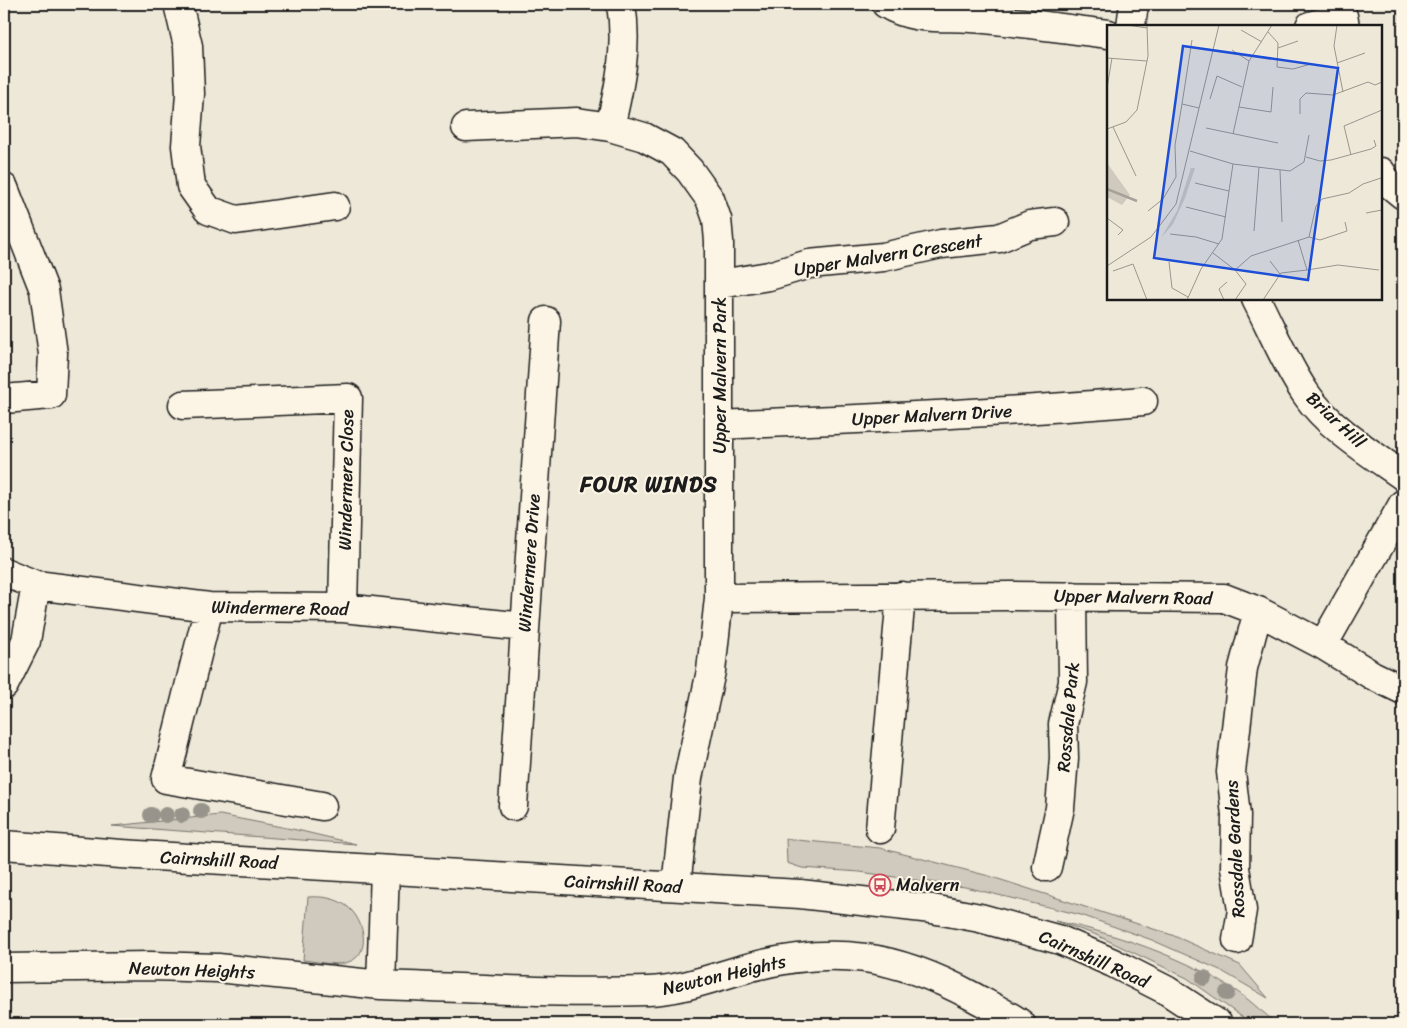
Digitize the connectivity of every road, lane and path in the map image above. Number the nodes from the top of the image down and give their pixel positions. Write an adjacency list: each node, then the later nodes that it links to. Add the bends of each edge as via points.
1 (178, 4): 12 (street, via 188,46 190,94 186,146 191,186 208,210 236,220)
2 (621, 4): 10 (street, via 625,30 624,60)
3 (886, 4): 8 (street, via 900,13 920,18 970,18)
4 (1134, 4): 6 (street)
5 (1343, 15): 7 (street)
6 (1131, 25)
7 (1313, 25)
8 (1107, 34)
9 (466, 127): 10 (street, Upper Malvern Park, via 577,122)
10 (610, 127): 14 (street, Upper Malvern Park, via 644,137 672,152 710,198 717,219)
11 (4, 188): 17 (street, via 44,290 53,354 51,395)
12 (335, 206)
13 (1055, 222): 14 (street, Upper Malvern Crescent, via 1030,225 999,238 940,244 883,257 808,264 769,276)
14 (720, 284): 20 (street, Upper Malvern Park)
15 (1257, 300): 21 (street, Briar Hill, via 1306,395 1358,444)
16 (546, 321): 31 (street, Windermere Drive)
17 (4, 399)
18 (1143, 400): 20 (street, Upper Malvern Drive, via 1065,408)
19 (183, 405): 29 (street, Windermere Close, via 348,398)
20 (720, 425): 27 (street, Upper Malvern Park)
21 (1403, 476)
22 (1403, 504): 32 (street)
23 (4, 572): 24 (street, Windermere Road)
24 (36, 584): 28 (street, Windermere Road); 33 (street, via 26,641)
25 (901, 596): 26 (street, Upper Malvern Road); 27 (street, Upper Malvern Road); 37 (street)
26 (1072, 596): 30 (street, Upper Malvern Road, via 1224,598); 39 (street, Rossdale Park, via 1073,682 1063,724 1060,808)
27 (719, 598): 41 (street, Upper Malvern Park, via 711,670 688,778)
28 (208, 607): 29 (street, Windermere Road); 35 (street, via 166,779)
29 (343, 608): 31 (street, Windermere Road)
30 (1258, 611): 32 (street, Upper Malvern Road); 42 (street, Rossdale Gardens, via 1243,668 1230,772 1236,815 1235,868 1242,910)
31 (525, 627): 36 (street, Windermere Drive)
32 (1323, 645): 34 (street, Upper Malvern Road)
33 (4, 685)
34 (1403, 690)
35 (322, 806)
36 (514, 806)
37 (880, 829)
38 (4, 845): 40 (street, Cairnshill Road)
39 (1047, 867)
40 (385, 870): 41 (street, Cairnshill Road); 44 (street)
41 (676, 886): 46 (street, Cairnshill Road, via 878,902 980,918 1034,932 1113,963 1166,990)
42 (1237, 940)
43 (4, 968): 44 (street, Newton Heights, via 218,968)
44 (381, 985): 45 (street, Newton Heights, via 650,991 818,955 861,956 908,966 953,986)
45 (1021, 1024)
46 (1218, 1024)

